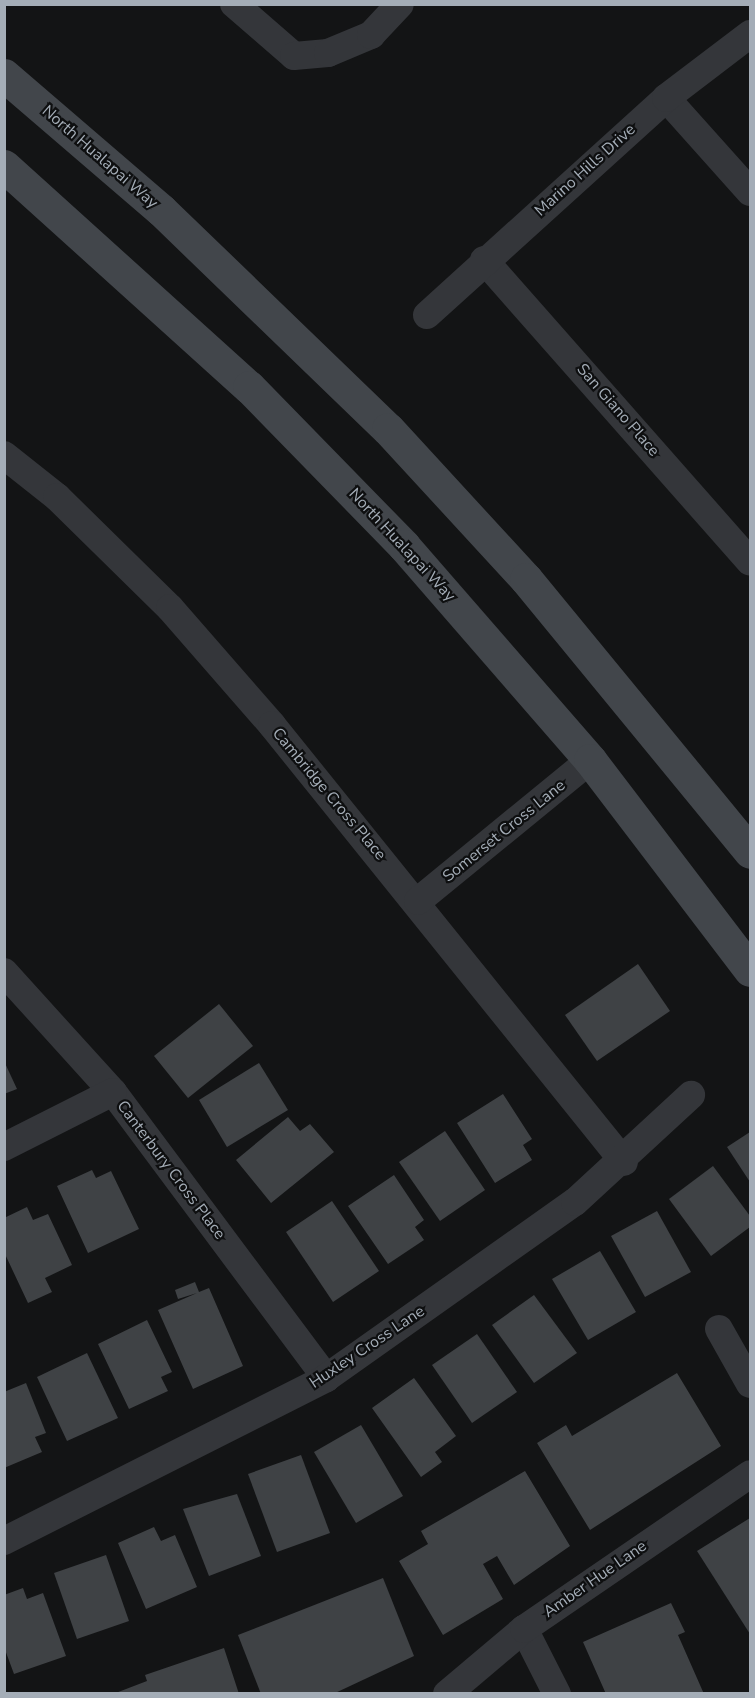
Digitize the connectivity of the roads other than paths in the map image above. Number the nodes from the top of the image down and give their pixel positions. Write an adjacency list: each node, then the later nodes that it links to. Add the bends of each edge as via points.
1 (234, 4): 2 (street, via 294,56 328,53 371,35)
2 (400, 4)
3 (750, 34): 5 (street, Marino Hills Drive)
4 (4, 75): 13 (main road, North Hualapai Way, via 161,210 388,429 533,588)
5 (666, 98): 7 (street); 8 (street, Marino Hills Drive)
6 (4, 165): 12 (main road, North Hualapai Way, via 169,311 330,469)
7 (750, 192)
8 (484, 260): 9 (street, Marino Hills Drive); 11 (street, San Giano Place)
9 (427, 315)
10 (4, 455): 14 (street, Cambridge Cross Place, via 57,497 170,608)
11 (750, 562)
12 (590, 760): 14 (street, Somerset Cross Lane); 15 (main road, North Hualapai Way)
13 (750, 852)
14 (418, 902): 20 (street, Cambridge Cross Place)
15 (750, 970)
16 (4, 972): 17 (street, Canterbury Cross Place)
17 (113, 1092): 19 (street); 22 (street, Canterbury Cross Place)
18 (691, 1095): 20 (street, Huxley Cross Lane)
19 (4, 1147)
20 (624, 1162): 22 (street, Huxley Cross Lane)
21 (718, 1329): 23 (street)
22 (326, 1378): 25 (street, Huxley Cross Lane)
23 (750, 1384)
24 (750, 1474): 26 (street, Amber Hue Lane)
25 (4, 1541)
26 (524, 1629): 27 (street, Amber Hue Lane); 28 (street)
27 (447, 1694)
28 (557, 1694)

